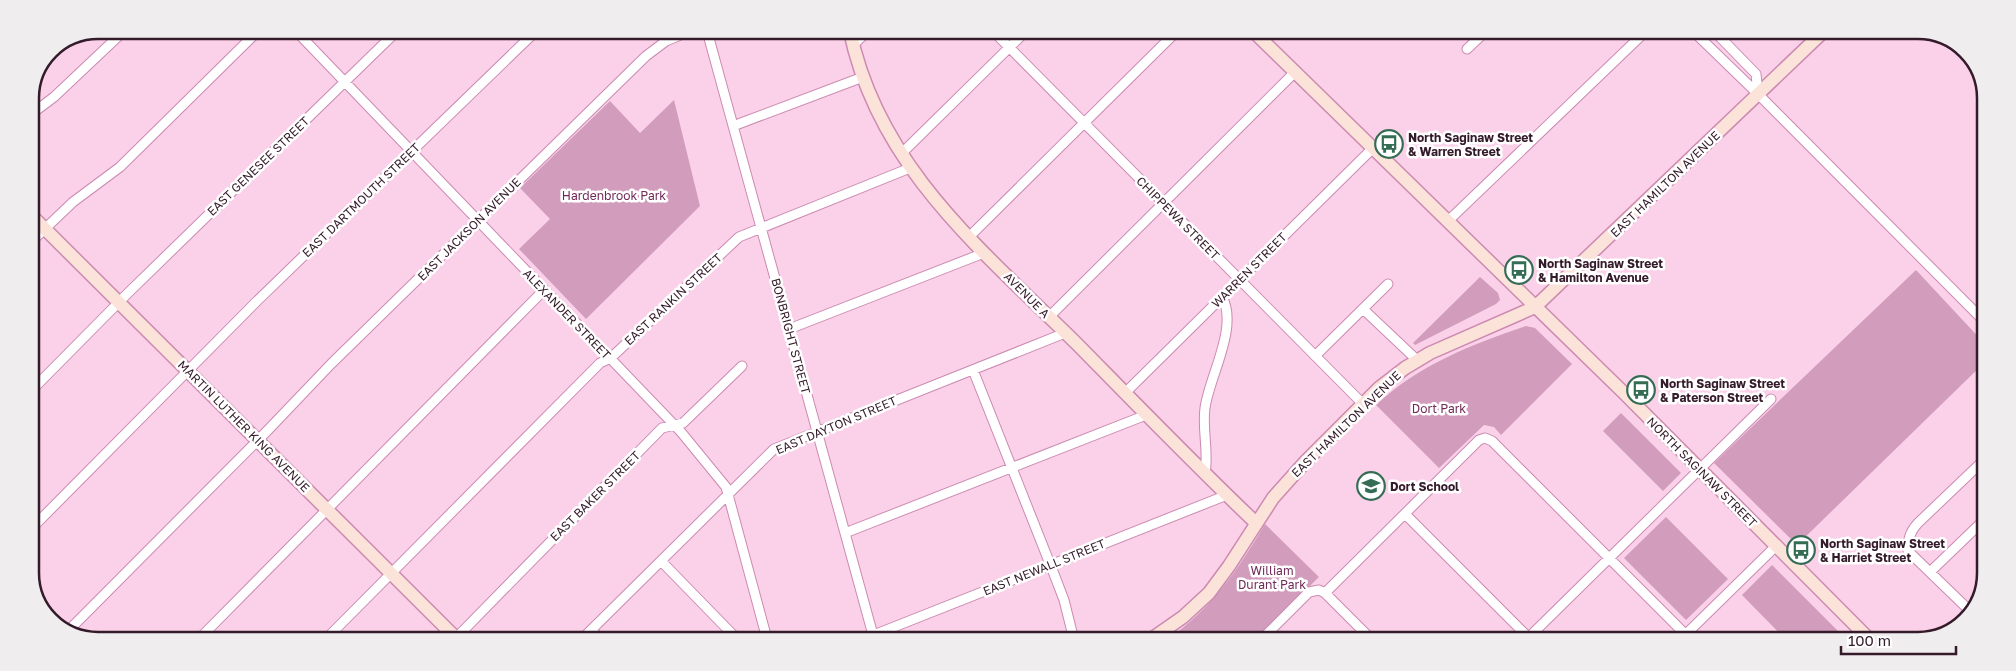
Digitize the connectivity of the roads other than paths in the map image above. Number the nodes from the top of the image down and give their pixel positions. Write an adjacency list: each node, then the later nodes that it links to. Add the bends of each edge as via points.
1 (116, 39): 26 (street)
2 (250, 39): 38 (street, via 116,171 73,202)
3 (303, 39): 24 (street, ALEXANDER STREET)
4 (389, 39): 24 (street, EAST GENESEE STREET)
5 (528, 39): 30 (street, EAST DARTMOUTH STREET)
6 (671, 39): 34 (street, EAST JACKSON AVENUE, via 646,56)
7 (709, 39): 28 (street, BONBRIGHT STREET)
8 (852, 39): 19 (street, AVENUE A)
9 (860, 39): 19 (street)
10 (1001, 39): 20 (street, CHIPPEWA STREET)
11 (1018, 39): 20 (street)
12 (1169, 39): 27 (street)
13 (1261, 39): 22 (street, NORTH SAGINAW STREET)
14 (1477, 39): 21 (street)
15 (1638, 39): 35 (street)
16 (1701, 39): 25 (street)
17 (1722, 39): 25 (street, via 1756,74)
18 (1816, 39): 25 (street, EAST HAMILTON AVENUE)
19 (853, 46): 23 (street, AVENUE A)
20 (1009, 48): 27 (street, CHIPPEWA STREET); 31 (street)
21 (1466, 49)
22 (1296, 72): 29 (street, NORTH SAGINAW STREET); 33 (street)
23 (863, 76): 28 (street); 31 (street, AVENUE A, via 874,106)
24 (344, 82): 30 (street, ALEXANDER STREET); 46 (street, EAST GENESEE STREET)
25 (1758, 94): 47 (street, EAST HAMILTON AVENUE); 49 (street)
26 (39, 109)
27 (1084, 123): 33 (street, CHIPPEWA STREET); 40 (street)
28 (733, 126): 37 (street, BONBRIGHT STREET)
29 (1373, 148): 35 (street, NORTH SAGINAW STREET); 42 (street, WARREN STREET)
30 (411, 150): 34 (street, ALEXANDER STREET); 58 (street, EAST DARTMOUTH STREET)
31 (901, 154): 32 (street, AVENUE A)
32 (910, 168): 37 (street, EAST RANKIN STREET); 40 (street, AVENUE A)
33 (1163, 203): 42 (street, CHIPPEWA STREET); 50 (street)
34 (478, 220): 44 (street, ALEXANDER STREET); 66 (street, EAST JACKSON AVENUE)
35 (1448, 221): 47 (street, NORTH SAGINAW STREET)
36 (39, 222): 38 (street, MARTIN LUTHER KING AVENUE)
37 (761, 227): 51 (street, BONBRIGHT STREET); 54 (street, EAST RANKIN STREET, via 739,237)
38 (45, 228): 39 (street); 46 (street, MARTIN LUTHER KING AVENUE)
39 (39, 234)
40 (969, 237): 41 (street, AVENUE A)
41 (984, 253): 50 (street, AVENUE A); 51 (street)
42 (1239, 280): 45 (street, WARREN STREET); 53 (street, CHIPPEWA STREET)
43 (1388, 284): 48 (street)
44 (544, 290): 54 (street, ALEXANDER STREET); 73 (street)
45 (1222, 297): 60 (street, WARREN STREET); 70 (street, via 1227,305 1226,330 1205,407)
46 (119, 302): 58 (street, MARTIN LUTHER KING AVENUE); 59 (street, EAST GENESEE STREET)
47 (1535, 307): 55 (street, EAST HAMILTON AVENUE); 69 (street, NORTH SAGINAW STREET)
48 (1363, 309): 53 (street); 55 (street)
49 (1977, 314)
50 (1049, 317): 52 (street, AVENUE A)
51 (789, 329): 65 (street, BONBRIGHT STREET)
52 (1065, 333): 57 (street, EAST DAYTON STREET); 60 (street, AVENUE A)
53 (1315, 356): 62 (street, CHIPPEWA STREET)
54 (609, 359): 64 (street, ALEXANDER STREET); 84 (street, EAST RANKIN STREET, via 600,362)
55 (1417, 360): 62 (street, EAST HAMILTON AVENUE)
56 (742, 366): 64 (street, EAST BAKER STREET, via 683,422)
57 (973, 370): 65 (street, EAST DAYTON STREET); 68 (street)
58 (188, 371): 66 (street, MARTIN LUTHER KING AVENUE); 75 (street, EAST DARTMOUTH STREET)
59 (39, 383)
60 (1125, 393): 63 (street, AVENUE A)
61 (1771, 399): 69 (street)
62 (1364, 404): 76 (street, EAST HAMILTON AVENUE, via 1283,486)
63 (1146, 415): 68 (street); 70 (street, AVENUE A)
64 (673, 425): 71 (street, ALEXANDER STREET, via 726,487); 92 (street, EAST BAKER STREET, via 662,428)
65 (816, 432): 71 (street, EAST DAYTON STREET, via 774,449); 78 (street, BONBRIGHT STREET)
66 (258, 440): 73 (street, MARTIN LUTHER KING AVENUE); 87 (street, EAST JACKSON AVENUE)
67 (1977, 467): 83 (street, via 1913,528 1908,538 1908,550)
68 (1011, 468): 78 (street); 82 (street)
69 (1700, 469): 79 (street, NORTH SAGINAW STREET); 80 (street)
70 (1205, 473): 72 (street, AVENUE A)
71 (728, 495): 81 (street, EAST DAYTON STREET); 94 (street, ALEXANDER STREET)
72 (1227, 495): 76 (street, AVENUE A); 82 (street, EAST NEWALL STREET)
73 (327, 510): 84 (street, MARTIN LUTHER KING AVENUE); 89 (street)
74 (1405, 514): 80 (street, via 1479,440 1485,438 1492,441); 85 (street); 101 (street)
75 (39, 521)
76 (1256, 523): 98 (street, EAST HAMILTON AVENUE, via 1208,593)
77 (1977, 527): 83 (street)
78 (845, 533): 95 (street, BONBRIGHT STREET)
79 (1776, 546): 104 (street); 105 (street, NORTH SAGINAW STREET)
80 (1608, 558): 102 (street); 103 (street)
81 (661, 561): 88 (street, EAST DAYTON STREET); 93 (street)
82 (1049, 565): 96 (street, EAST NEWALL STREET); 97 (street, via 1064,600)
83 (1930, 572): 86 (street)
84 (391, 574): 90 (street, EAST RANKIN STREET); 91 (street, MARTIN LUTHER KING AVENUE)
85 (1322, 591): 99 (street, via 1310,592); 100 (street)
86 (1966, 607)
87 (72, 626)
88 (591, 630)
89 (206, 632)
90 (333, 632)
91 (449, 632)
92 (463, 632)
93 (729, 632)
94 (765, 632)
95 (874, 632)
96 (887, 632)
97 (1072, 632)
98 (1161, 632)
99 (1269, 632)
100 (1364, 632)
101 (1520, 632)
102 (1536, 632)
103 (1679, 632)
104 (1693, 632)
105 (1858, 632)

